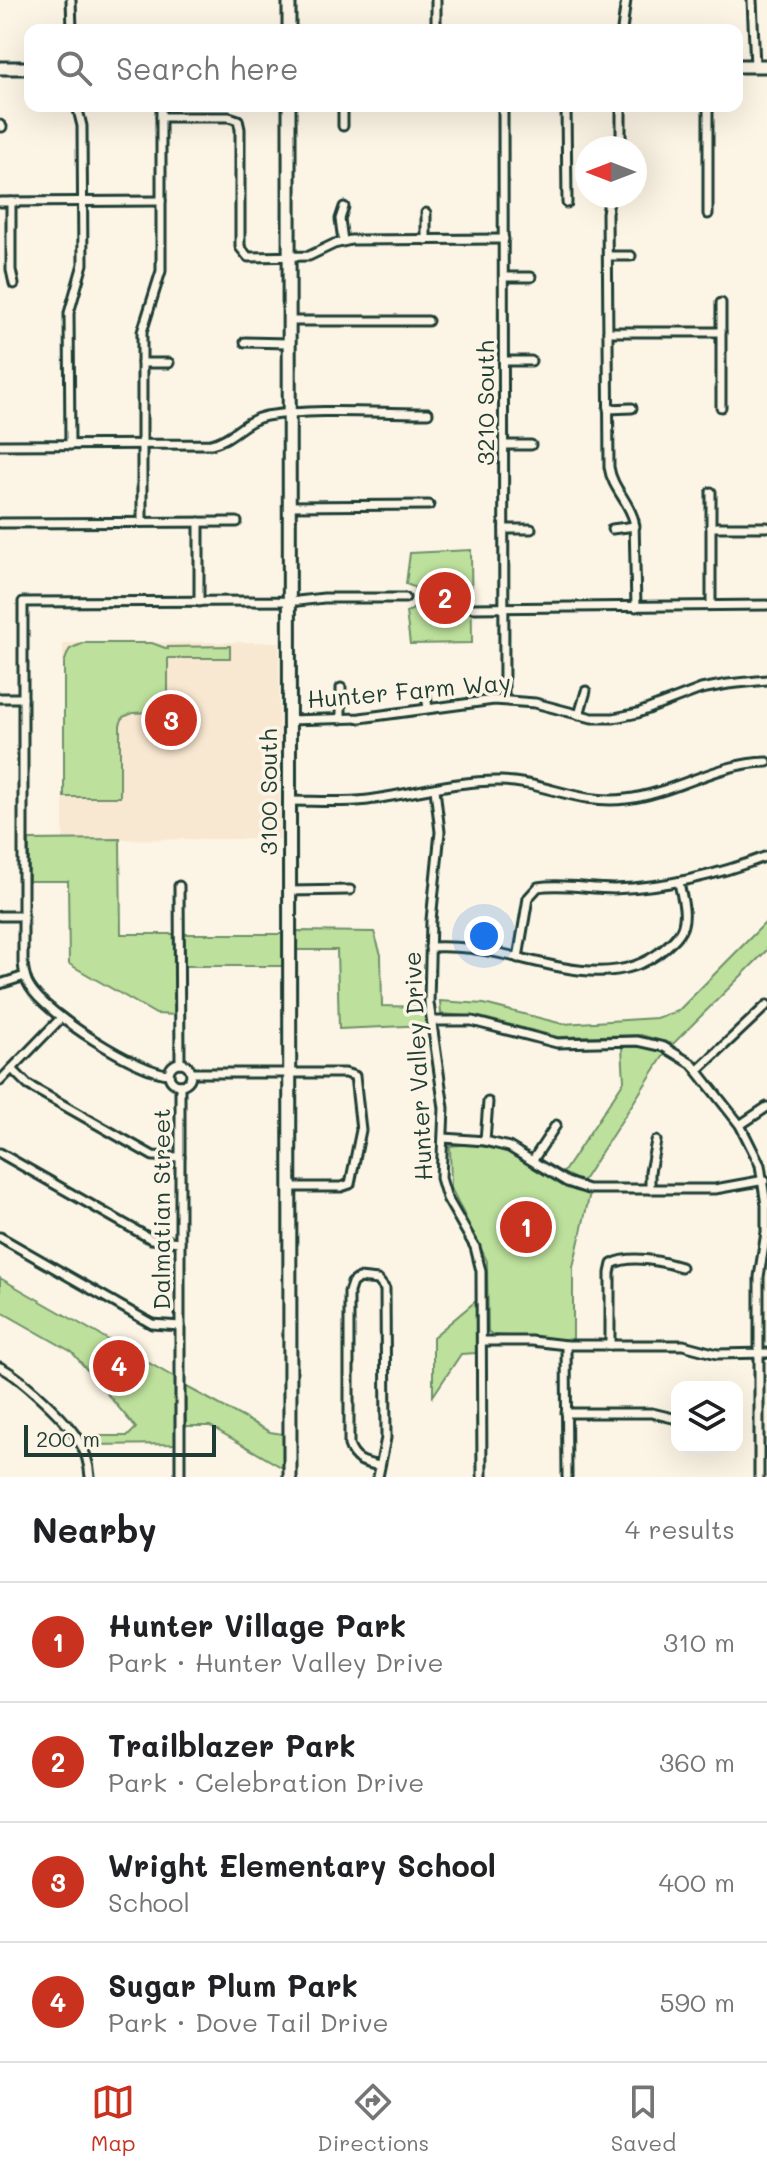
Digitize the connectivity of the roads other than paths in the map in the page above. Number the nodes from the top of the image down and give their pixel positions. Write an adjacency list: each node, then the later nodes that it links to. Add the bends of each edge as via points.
1 (71, 0): 6 (street)
2 (289, 0): 7 (main road)
3 (436, 0): 8 (street)
4 (626, 0): 9 (street)
5 (752, 0): 10 (street)
6 (72, 24)
7 (289, 24)
8 (436, 24)
9 (623, 24)
10 (761, 66)
11 (0, 68): 12 (main road)
12 (24, 68)
13 (79, 112): 27 (street)
14 (161, 112): 21 (street)
15 (289, 112): 38 (main road, 3100 South)
16 (343, 112): 22 (street)
17 (503, 112): 33 (street, 3210 South)
18 (566, 112): 28 (street)
19 (621, 112): 23 (street)
20 (708, 112): 32 (street)
21 (161, 117): 24 (street); 38 (street, via 238,120 240,247 252,257)
22 (343, 126)
23 (621, 136)
24 (161, 201): 27 (street); 51 (street, via 161,275 143,323)
25 (0, 202): 26 (street)
26 (11, 202): 27 (street); 41 (street)
27 (83, 202): 59 (street, via 83,272 69,313)
28 (567, 203)
29 (344, 207): 35 (street)
30 (610, 208): 36 (street)
31 (426, 213): 34 (street)
32 (708, 214)
33 (504, 239): 34 (street); 39 (street, 3210 South)
34 (426, 240): 35 (street)
35 (343, 241): 38 (street, via 309,256)
36 (608, 256): 37 (street); 45 (street)
37 (631, 256)
38 (290, 257): 43 (main road, 3100 South)
39 (504, 277): 40 (street); 49 (street, 3210 South)
40 (531, 277)
41 (14, 284)
42 (721, 303): 46 (street)
43 (288, 321): 44 (street); 48 (main road, 3100 South)
44 (428, 321)
45 (608, 332): 46 (street); 55 (street)
46 (721, 332): 53 (street)
47 (245, 342): 48 (street)
48 (288, 343): 57 (main road, 3100 South)
49 (504, 361): 50 (street); 61 (street, 3210 South)
50 (531, 361)
51 (142, 363): 52 (street); 60 (street)
52 (169, 363)
53 (721, 407)
54 (632, 408): 55 (street)
55 (608, 409): 70 (street, via 609,467)
56 (428, 413): 57 (street)
57 (288, 414): 60 (street, via 256,419 215,444); 65 (main road, 3100 South)
58 (0, 445): 59 (street)
59 (70, 445): 60 (street)
60 (142, 445): 66 (street)
61 (504, 445): 62 (street); 73 (street, 3210 South)
62 (531, 445)
63 (711, 492): 71 (street)
64 (429, 505): 65 (street)
65 (288, 506): 77 (main road, 3100 South)
66 (142, 522): 67 (street); 69 (street)
67 (199, 522): 68 (street); 78 (street)
68 (237, 522)
69 (0, 523)
70 (635, 526): 75 (street); 81 (street)
71 (711, 527): 72 (street); 79 (street)
72 (767, 527)
73 (504, 529): 74 (street); 83 (street, 3210 South)
74 (531, 529)
75 (612, 529)
76 (405, 598): 77 (street)
77 (288, 601): 78 (street); 94 (main road, 3100 South)
78 (199, 602): 89 (street, via 23,602)
79 (711, 605): 80 (street); 81 (street)
80 (767, 605)
81 (636, 607): 83 (street)
82 (473, 608): 83 (street)
83 (504, 608): 90 (street, 3210 South)
84 (767, 680): 92 (street, Hunter Farm Way, via 670,695 620,718)
85 (341, 688): 93 (street)
86 (425, 690): 91 (street)
87 (586, 691): 92 (street)
88 (0, 698): 89 (street)
89 (23, 698): 104 (street)
90 (504, 700): 91 (street, Hunter Farm Way); 92 (street, Hunter Farm Way)
91 (428, 708): 93 (street, Hunter Farm Way)
92 (579, 715)
93 (341, 719): 94 (street, Hunter Farm Way)
94 (289, 720): 97 (main road, 3100 South)
95 (767, 762): 96 (street, via 719,769 655,793 615,800 576,798 504,781)
96 (435, 789): 97 (street, via 366,800); 105 (street, Hunter Valley Drive, via 440,841)
97 (289, 801): 102 (main road, 3100 South)
98 (767, 856): 99 (street)
99 (679, 882): 106 (street, via 614,889 538,887 528,895); 106 (street, via 682,930 647,960 623,969 584,971)
100 (179, 886): 112 (street)
101 (350, 890): 102 (street)
102 (289, 891): 116 (main road, 3100 South)
103 (0, 916): 104 (street)
104 (23, 916): 107 (street)
105 (430, 947): 106 (street); 111 (street, Hunter Valley Drive)
106 (518, 958)
107 (25, 976): 108 (street); 110 (street)
108 (0, 984)
109 (767, 1005): 114 (street)
110 (60, 1019): 113 (street); 117 (street, via 151,1071)
111 (432, 1021): 114 (street, via 472,1021 557,1043 644,1042 671,1050); 124 (street, Hunter Valley Drive)
112 (180, 1063): 115 (street); 117 (street)
113 (12, 1069): 118 (street); 128 (street, via 28,1085 151,1155)
114 (698, 1070): 123 (street)
115 (191, 1073): 116 (street); 119 (street)
116 (289, 1073): 131 (main road, 3100 South); 131 (street, via 355,1076 361,1130 350,1184)
117 (169, 1074): 119 (street)
118 (0, 1081)
119 (180, 1085): 128 (street, Dalmatian Street)
120 (488, 1102): 125 (street)
121 (767, 1107): 123 (street)
122 (556, 1125): 129 (street)
123 (740, 1125): 130 (street)
124 (444, 1138): 125 (street); 138 (street, Hunter Valley Drive, via 442,1185 480,1263)
125 (485, 1141): 129 (street)
126 (656, 1141): 132 (street)
127 (0, 1153): 134 (street, via 153,1240)
128 (180, 1157): 134 (street, Dalmatian Street)
129 (533, 1160): 132 (street, via 582,1187)
130 (765, 1180): 132 (street, via 715,1189); 135 (street)
131 (289, 1187): 149 (main road, 3100 South)
132 (650, 1189)
133 (0, 1237): 137 (street, via 152,1324)
134 (180, 1242): 137 (street, Dalmatian Street)
135 (764, 1262): 141 (street, via 759,1277)
136 (681, 1267): 140 (street, via 651,1260 612,1264)
137 (180, 1326): 148 (street, Dalmatian Street)
138 (482, 1341): 139 (street); 151 (street, Hunter Valley Drive)
139 (566, 1345): 140 (street); 143 (street)
140 (610, 1345): 141 (street, via 683,1345 717,1354)
141 (763, 1354): 145 (street)
142 (0, 1367): 147 (street, via 21,1380 75,1435)
143 (566, 1413): 144 (street); 152 (street)
144 (671, 1418)
145 (763, 1435): 153 (street)
146 (380, 1466): 146 (street, via 386,1423 385,1291 373,1278 355,1280 349,1292 349,1445 359,1460); 150 (street)
147 (90, 1477)
148 (180, 1477)
149 (290, 1477)
150 (378, 1477)
151 (482, 1477)
152 (567, 1477)
153 (759, 1477)

